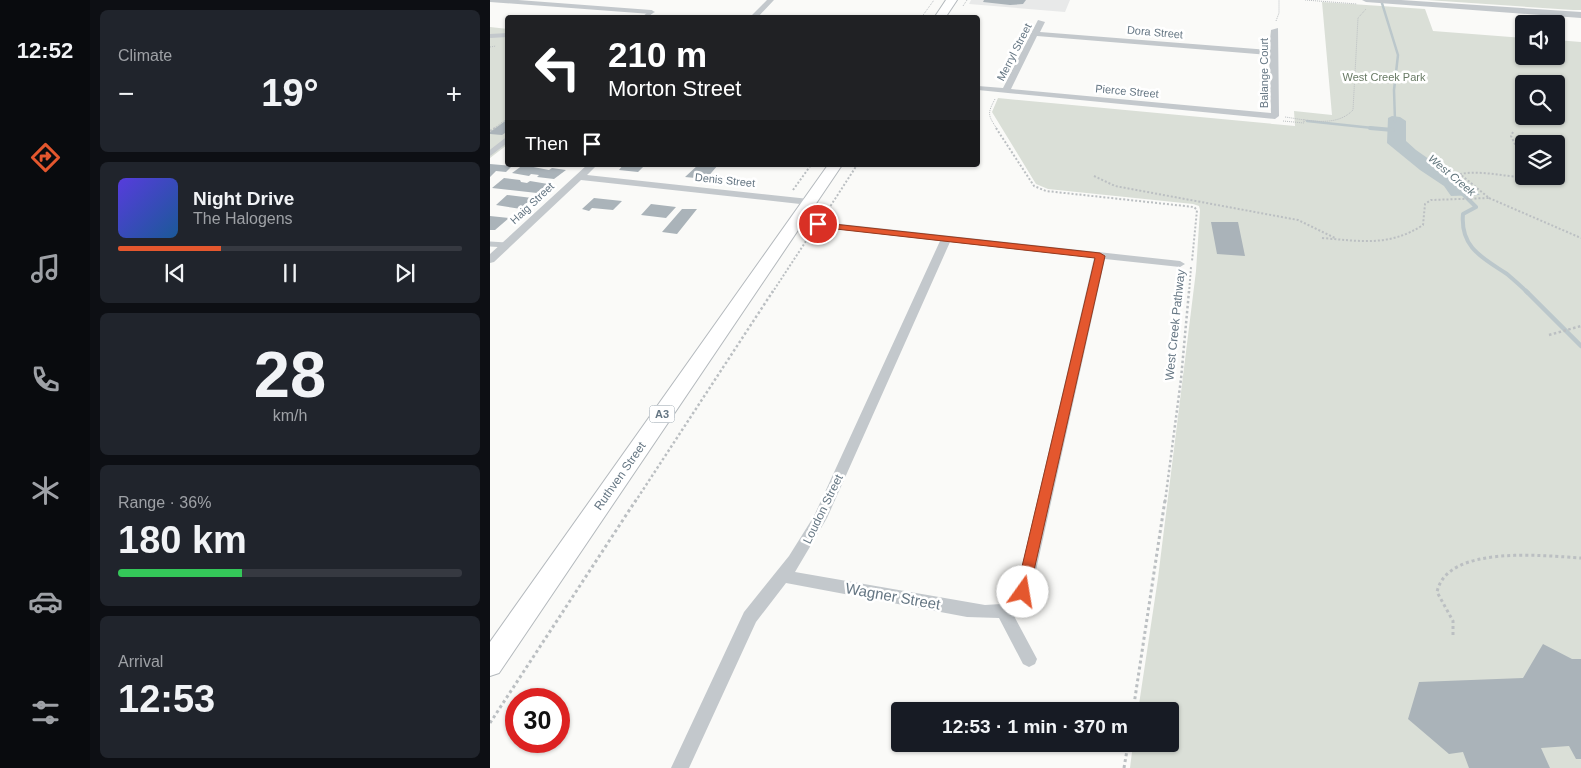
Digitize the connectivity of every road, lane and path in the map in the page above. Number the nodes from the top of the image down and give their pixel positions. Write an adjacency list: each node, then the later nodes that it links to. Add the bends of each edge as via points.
1 (490, 0): 9 (street)
2 (771, 0): 12 (street)
3 (934, 0): 13 (path)
4 (952, 0): 14 (highway)
5 (1279, 0): 16 (path)
6 (1305, 0): 8 (path)
7 (1375, 1): 8 (street); 10 (street)
8 (1365, 5): 25 (path, via 1358,18 1353,110 1344,119)
9 (650, 12): 11 (lane)
10 (1581, 14)
11 (647, 15)
12 (755, 15)
13 (923, 15)
14 (941, 15)
15 (1041, 22): 17 (street, Merryl Street)
16 (1276, 30): 20 (street, Balange Court)
17 (1036, 34): 20 (street, Dora Street); 22 (street, Merryl Street)
18 (490, 36): 19 (lane)
19 (505, 36)
20 (1273, 53): 24 (street, Balange Court)
21 (980, 88): 22 (street, Pierce Street)
22 (1006, 91): 24 (street, Pierce Street)
23 (997, 95): 62 (path, West Creek Pathway, via 989,117 1034,186 1046,191 1189,206 1197,210 1161,536)
24 (1275, 116): 25 (path)
25 (1304, 119): 27 (path)
26 (505, 120): 28 (path)
27 (1304, 123)
28 (490, 131)
29 (1513, 132): 31 (path, via 1511,136)
30 (505, 141): 32 (lane)
31 (1515, 144)
32 (490, 153)
33 (590, 167): 38 (street, Haig Street)
34 (810, 167): 41 (path)
35 (834, 167): 42 (highway, Ruthven Street / A3)
36 (857, 167): 43 (path)
37 (1094, 176): 48 (path, via 1123,188 1298,220)
38 (579, 177): 41 (street, Denis Street); 50 (street, Haig Street)
39 (1515, 178): 40 (path, via 1468,172 1460,174)
40 (1490, 198): 47 (path); 48 (path, via 1431,200 1425,204 1423,225 1396,241)
41 (786, 200): 42 (street, Denis Street)
42 (809, 202): 44 (highway, Ruthven Street / A3)
43 (822, 219)
44 (803, 228): 45 (street); 61 (highway, Ruthven Street / A3); 63 (path)
45 (947, 238): 51 (street); 57 (street, Loudon Street, via 820,518)
46 (1322, 238): 48 (path)
47 (1581, 238)
48 (1337, 239)
49 (490, 244): 50 (lane)
50 (506, 245): 52 (street, Haig Street)
51 (1100, 256): 53 (street); 58 (street, via 1023,592 1015,604)
52 (490, 260)
53 (1180, 264)
54 (1581, 326): 55 (path)
55 (1549, 335)
56 (1581, 558): 59 (path, via 1523,554 1479,559 1450,570 1440,582 1437,592 1453,621)
57 (783, 576): 58 (street, Wagner Street, via 967,610); 65 (street, Loudon Street, via 760,601 750,618)
58 (1003, 611): 60 (street)
59 (1453, 635)
60 (1029, 659)
61 (490, 664)
62 (1134, 702)
63 (490, 723)
64 (1127, 752): 66 (path)
65 (680, 768)
66 (1124, 768)

